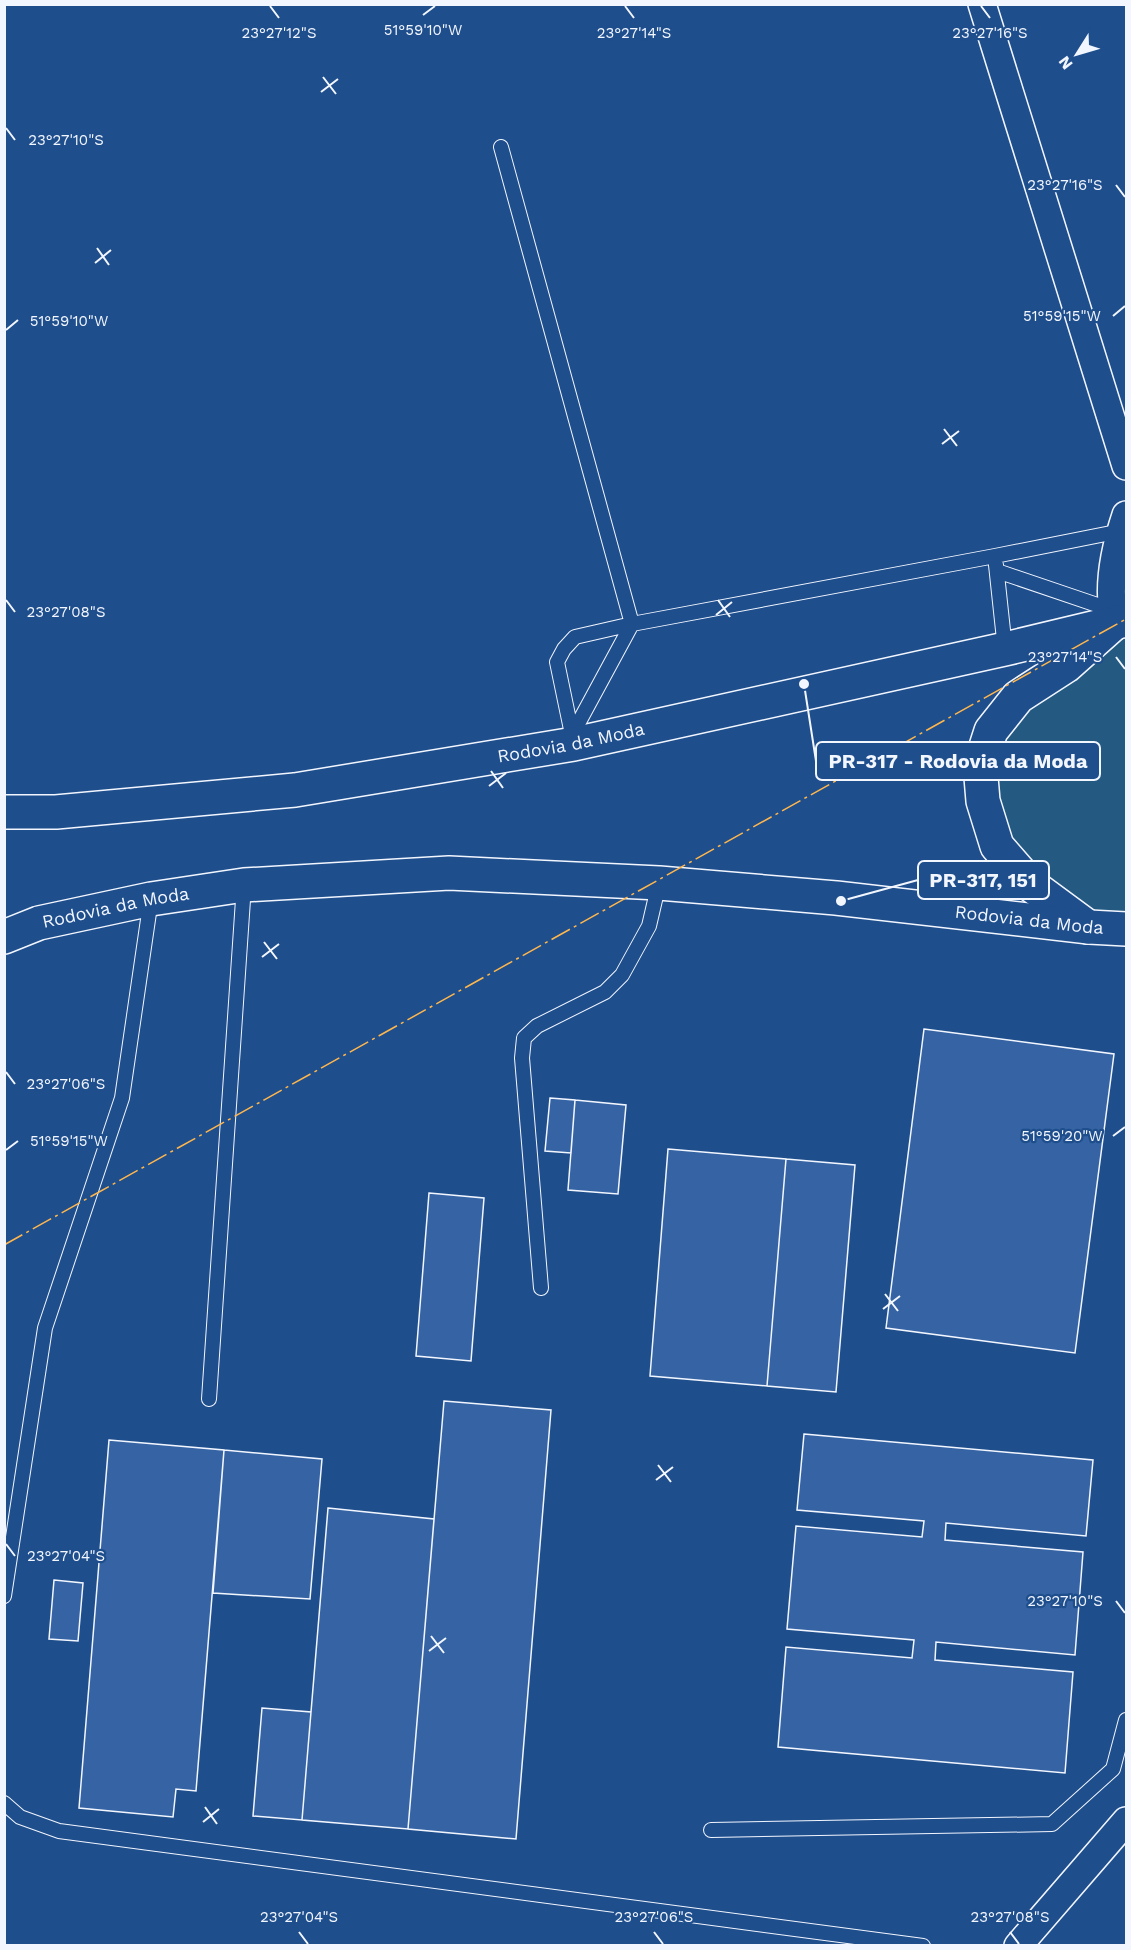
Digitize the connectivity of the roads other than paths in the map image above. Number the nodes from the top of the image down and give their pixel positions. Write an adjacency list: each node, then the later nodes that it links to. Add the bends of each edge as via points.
1 (982, 4): 3 (street)
2 (501, 147): 8 (lane)
3 (1126, 466)
4 (1124, 523): 5 (lane); 7 (street, via 1114,562)
5 (996, 556): 6 (lane); 8 (lane)
6 (997, 571): 7 (lane); 9 (lane)
7 (1118, 617): 9 (highway, Rodovia da Moda); 15 (highway, via 1066,666 1018,697 991,731 980,765 983,801 997,846 1031,885)
8 (632, 624): 10 (lane); 10 (lane, via 575,637 557,662)
9 (1005, 649): 10 (highway, Rodovia da Moda)
10 (574, 739): 11 (highway, Rodovia da Moda, via 295,790 56,812)
11 (4, 812)
12 (659, 883): 13 (highway, Rodovia da Moda, via 449,873); 15 (highway, Rodovia da Moda, via 836,898); 18 (lane, via 649,926 622,975 604,992 537,1026 524,1038 522,1058)
13 (243, 885): 14 (highway, Rodovia da Moda); 19 (lane)
14 (151, 899): 17 (highway, Rodovia da Moda, via 39,923); 20 (lane, via 122,1098 45,1328)
15 (1089, 927): 16 (highway, Rodovia da Moda)
16 (1126, 929)
17 (4, 936)
18 (542, 1288)
19 (209, 1400)
20 (4, 1596)
21 (1126, 1720): 24 (lane, via 1113,1768 1052,1824)
22 (4, 1803): 25 (lane, via 20,1817 59,1831)
23 (1126, 1821): 26 (street)
24 (711, 1830)
25 (924, 1946)
26 (1018, 1946)

